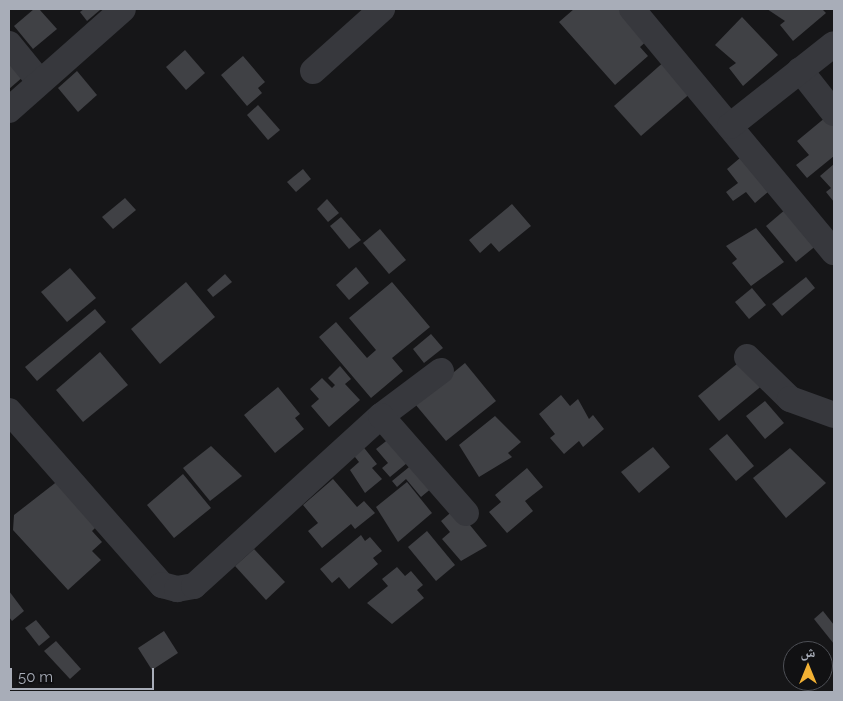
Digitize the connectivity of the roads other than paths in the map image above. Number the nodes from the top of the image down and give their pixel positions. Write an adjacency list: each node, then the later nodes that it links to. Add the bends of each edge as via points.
1 (123, 9): 8 (street)
2 (382, 9): 7 (street)
3 (632, 9): 11 (street)
4 (9, 44): 8 (street)
5 (834, 44): 6 (street)
6 (800, 70): 10 (street); 11 (street)
7 (313, 71)
8 (40, 82): 9 (street)
9 (9, 110)
10 (834, 113)
11 (730, 126): 12 (street)
12 (834, 252)
13 (747, 358): 16 (street, via 790,399)
14 (441, 371): 17 (street)
15 (9, 411): 17 (street, via 162,586 177,589 194,586)
16 (834, 415)
17 (381, 416): 18 (street)
18 (466, 513)

